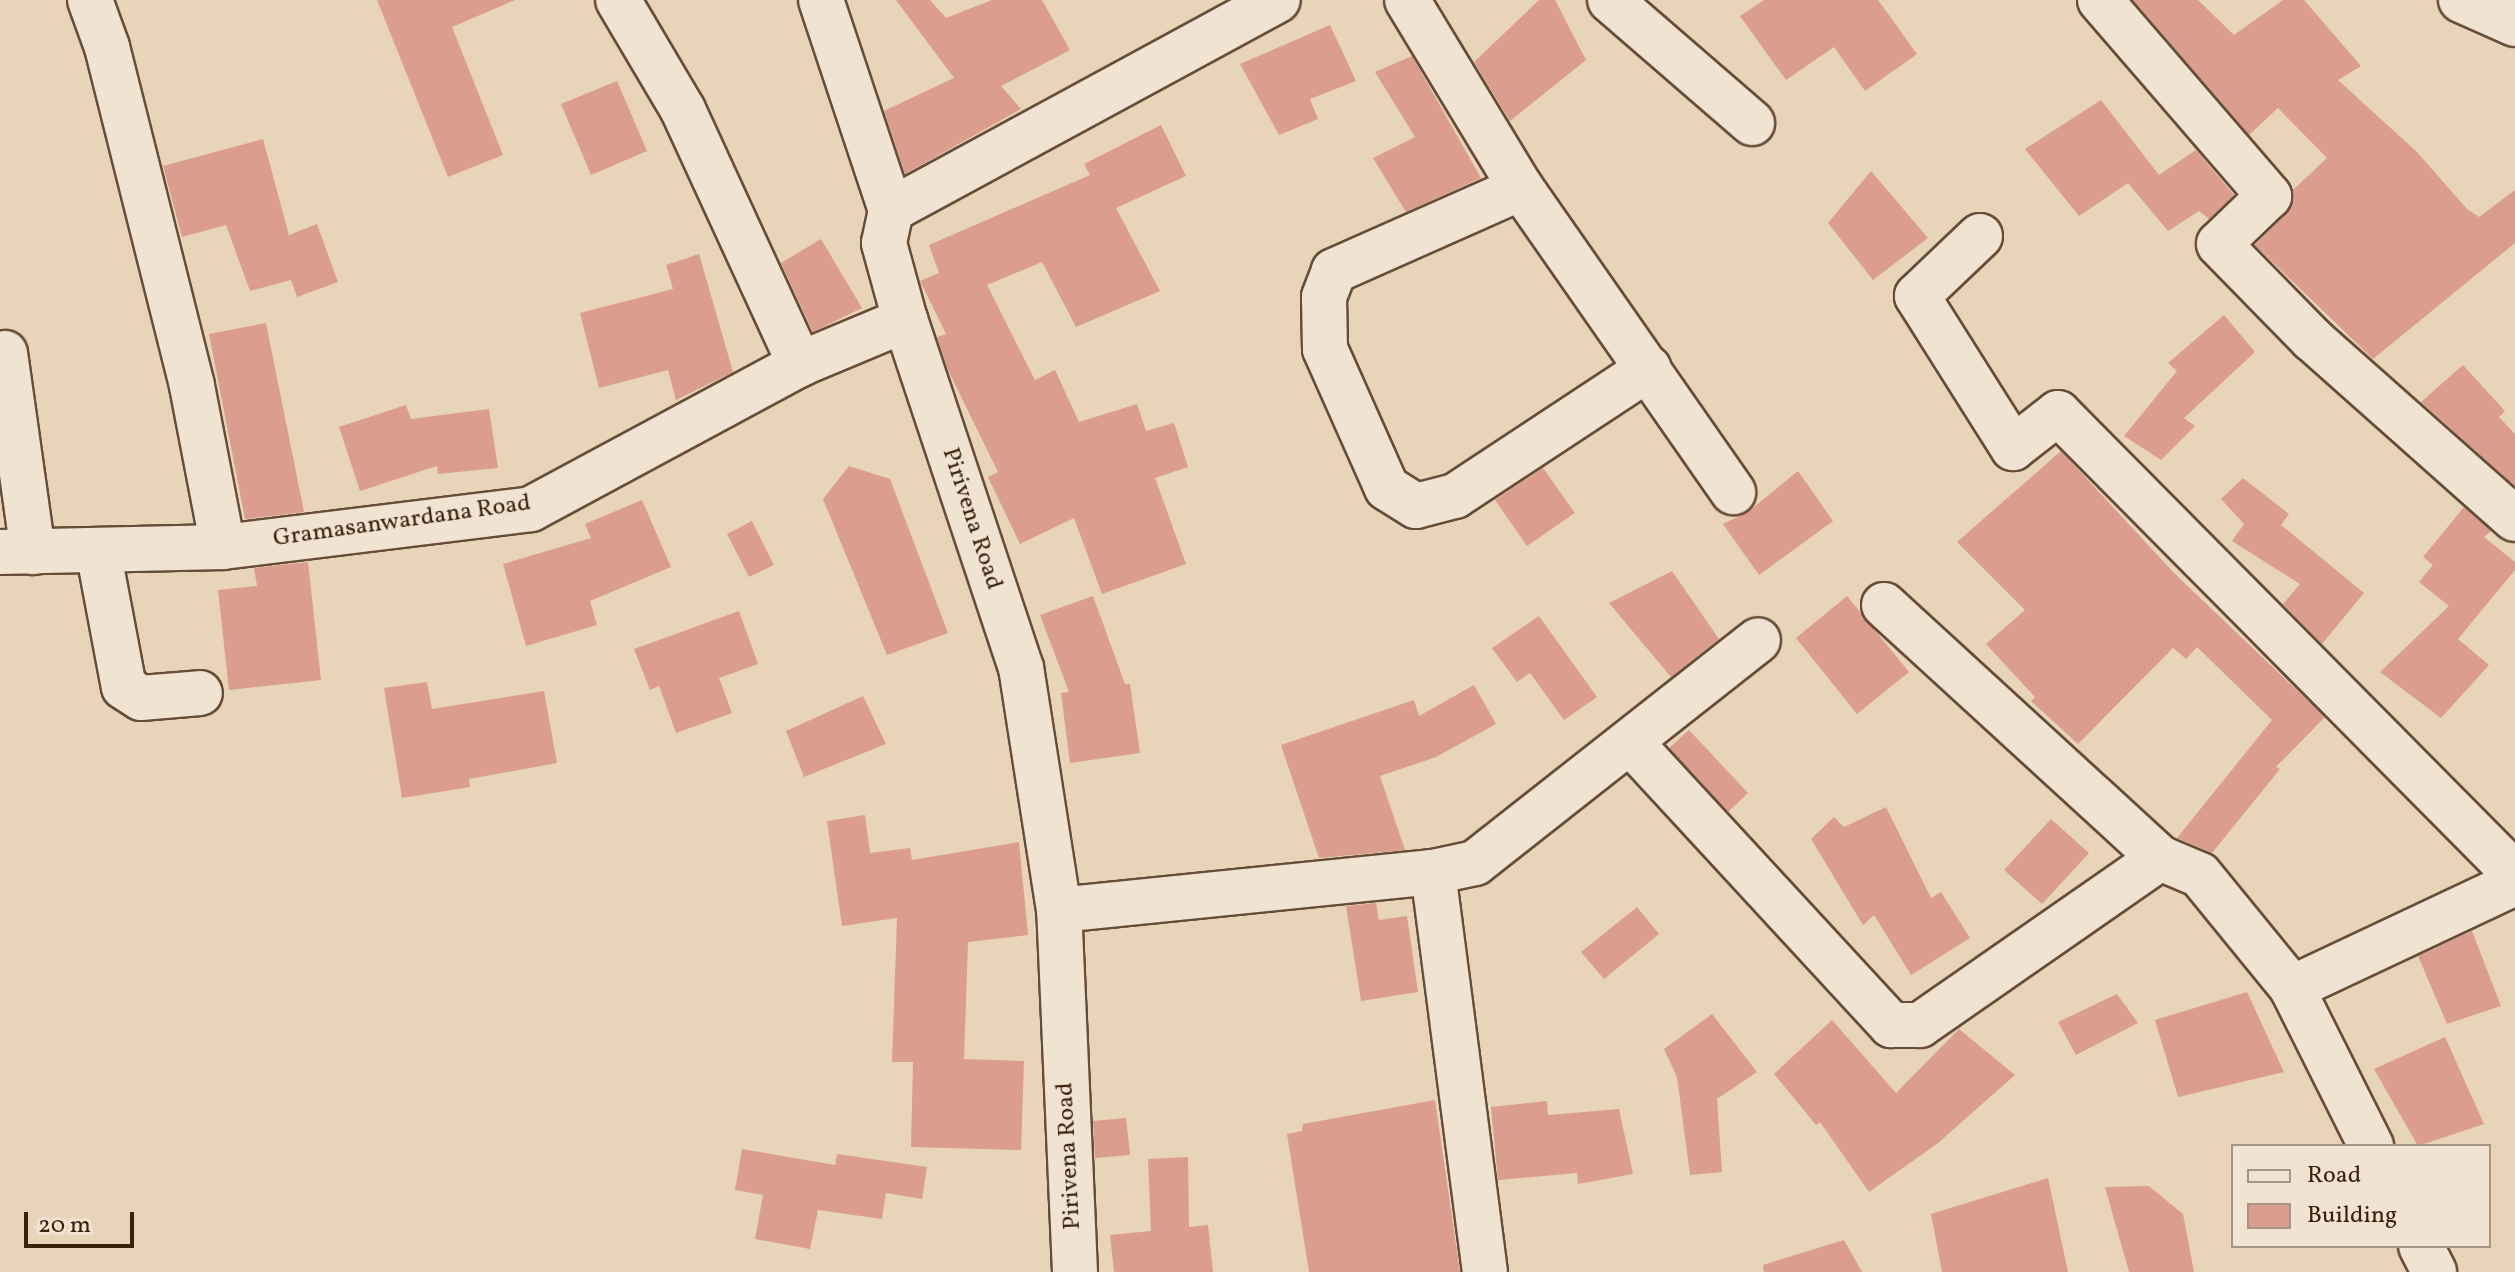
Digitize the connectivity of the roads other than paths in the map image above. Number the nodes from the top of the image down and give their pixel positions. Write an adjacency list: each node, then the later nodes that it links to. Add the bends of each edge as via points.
1 (90, 0): 20 (street, via 107,47 192,386)
2 (618, 0): 16 (street, via 683,110)
3 (821, 0): 12 (street)
4 (1278, 0): 12 (street)
5 (1407, 0): 11 (street)
6 (1610, 0): 10 (street)
7 (2100, 0): 19 (street, via 2269,196 2219,244 2312,339)
8 (2461, 0): 9 (street)
9 (2515, 24)
10 (1752, 123)
11 (1521, 188): 17 (street); 17 (street, via 1334,271 1324,297 1325,349 1387,488 1416,506 1455,496)
12 (891, 210): 14 (street, Pirivena Road, via 884,243)
13 (1980, 236): 29 (street, via 1917,296 2013,448 2058,413)
14 (905, 320): 16 (street, Gramasanwardana Road); 31 (street, Pirivena Road, via 1021,668)
15 (5, 353): 22 (street)
16 (800, 364): 20 (street, Gramasanwardana Road, via 531,509)
17 (1649, 368): 18 (street)
18 (1733, 492)
19 (2515, 519)
20 (223, 547): 21 (street, Gramasanwardana Road)
21 (98, 550): 22 (street, Gramasanwardana Road); 25 (street, via 124,687 141,698)
22 (16, 552)
23 (1884, 605): 27 (street)
24 (1758, 640): 26 (street)
25 (200, 693)
26 (1631, 743): 27 (street, via 1891,1025 1920,1025); 28 (street, via 1475,863)
27 (2160, 858): 32 (street, via 2200,875)
28 (1433, 872): 31 (street); 36 (street)
29 (2515, 874)
30 (2515, 883): 32 (street)
31 (1059, 910): 35 (street, Pirivena Road)
32 (2292, 988): 33 (street)
33 (2370, 1144)
34 (2422, 1248): 37 (street)
35 (1075, 1272)
36 (1485, 1272)
37 (2434, 1272)

